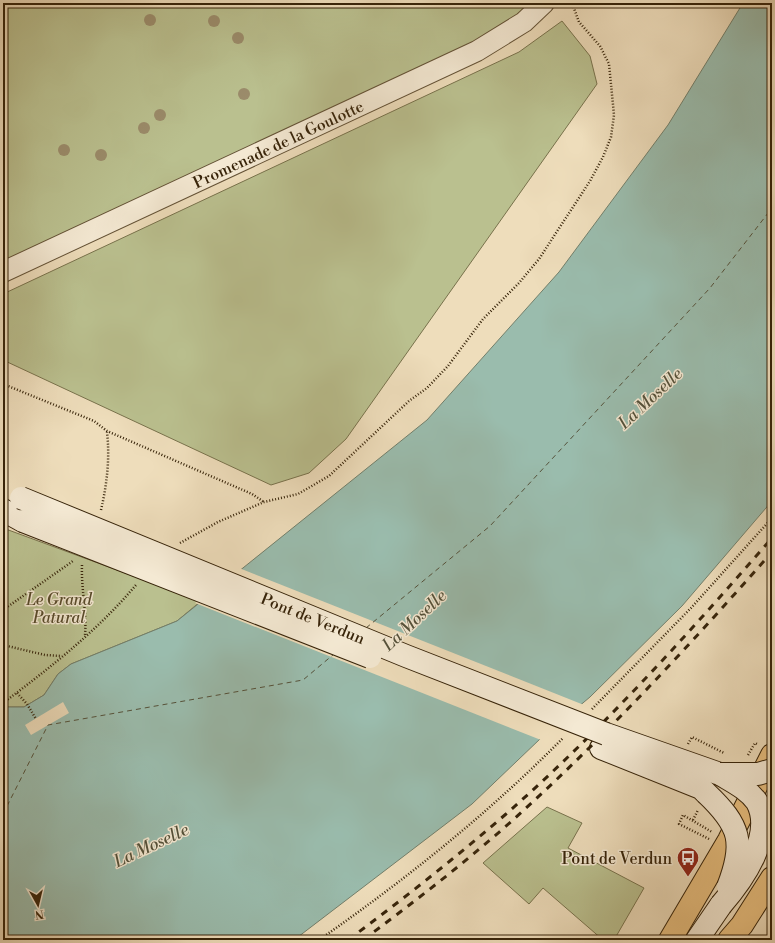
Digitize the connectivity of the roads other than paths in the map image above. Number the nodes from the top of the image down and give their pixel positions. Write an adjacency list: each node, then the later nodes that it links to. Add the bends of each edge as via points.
1 (544, 3): 2 (street, Promenade de la Goulotte, via 524,22 477,52)
2 (3, 272)
3 (9, 501): 5 (main road, Pont de Verdun, bridge, via 624,741); 7 (main road, Pont de Verdun, bridge, via 23,521)
4 (766, 750): 11 (main road, via 729,840)
5 (725, 765): 6 (main road, Pont de Verdun, bridge, via 758,774); 8 (main road, Pont de Verdun, bridge, via 745,789)
6 (772, 770)
7 (701, 788): 8 (main road, Pont de Verdun, via 740,799); 10 (main road, Pont de Verdun, bridge, via 729,818 738,843 737,863)
8 (765, 800): 10 (main road, bridge, via 761,808 764,829 756,857 741,882)
9 (772, 878): 13 (main road, via 742,925)
10 (721, 905): 12 (main road)
11 (670, 940)
12 (697, 940)
13 (729, 940)

